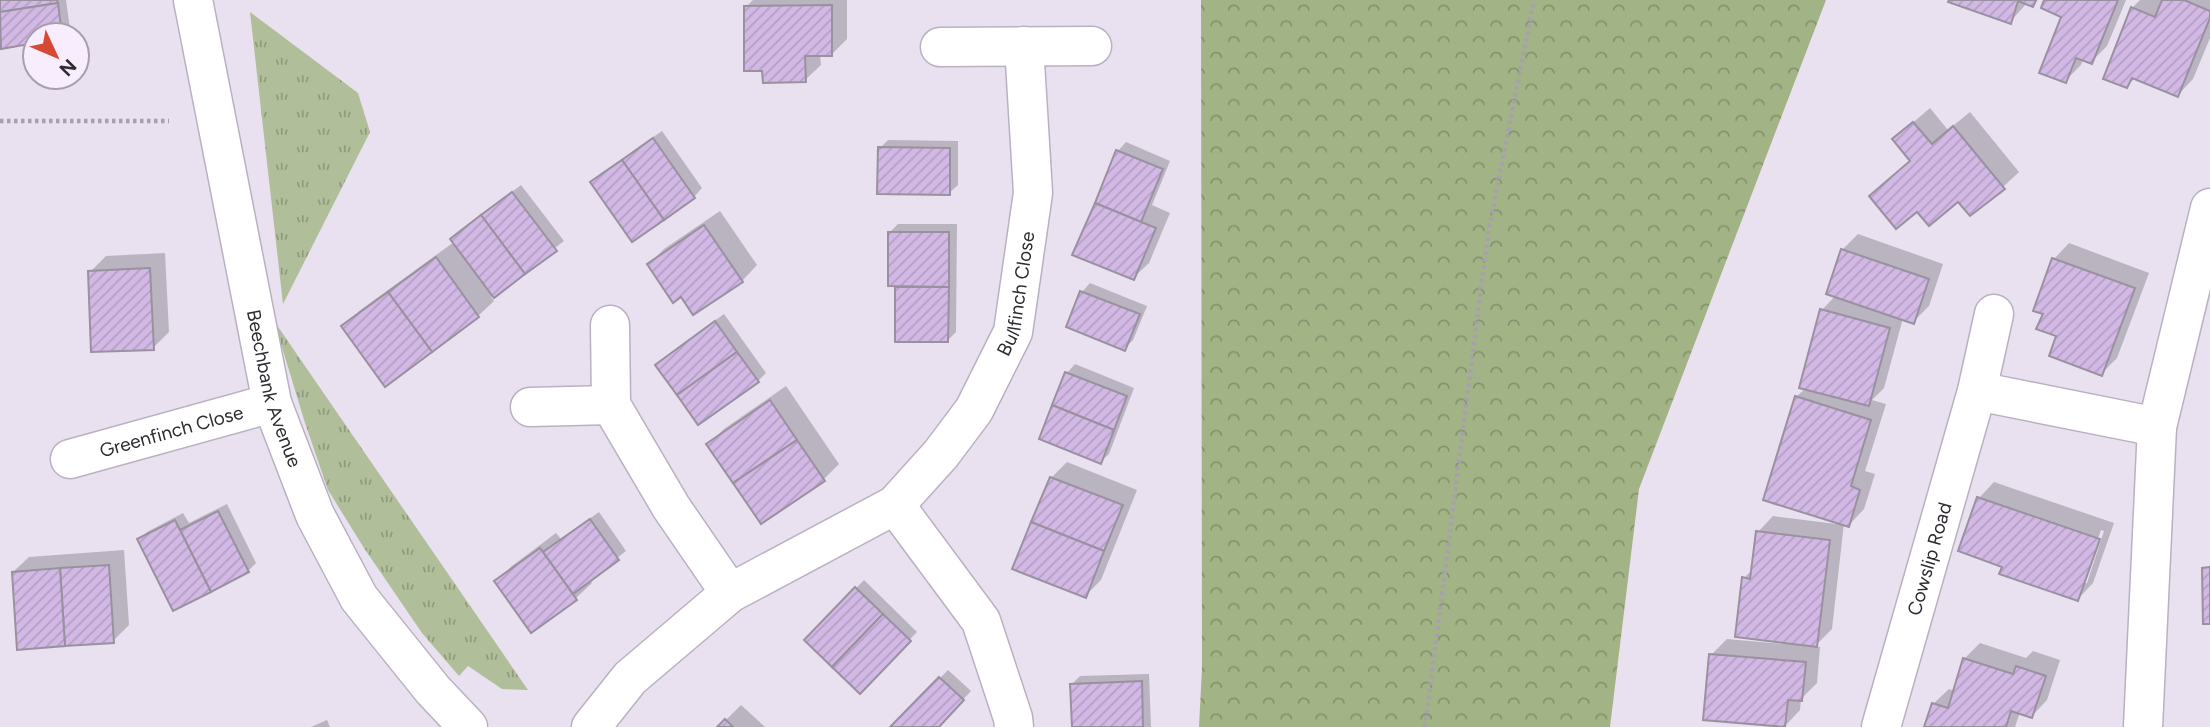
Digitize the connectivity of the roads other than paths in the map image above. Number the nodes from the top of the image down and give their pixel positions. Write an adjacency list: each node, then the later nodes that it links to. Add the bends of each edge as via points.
1 (193, 0): 9 (street, Beechbank Avenue)
2 (1024, 46): 3 (street); 4 (street); 14 (street, Bullfinch Close, via 1033,193 1013,332 974,410)
3 (1092, 46)
4 (940, 47)
5 (2210, 208): 12 (street)
6 (1994, 314): 8 (street, Cowslip Road)
7 (610, 325): 10 (street)
8 (1977, 391): 12 (street); 19 (street, Cowslip Road)
9 (272, 403): 13 (street, Greenfinch Close); 16 (street, Beechbank Avenue, via 315,516 359,598)
10 (611, 405): 11 (street); 15 (street, via 671,507)
11 (530, 407)
12 (2157, 427): 20 (street)
13 (70, 460)
14 (895, 505): 15 (street, Bullfinch Close); 18 (street, via 981,621)
15 (730, 593): 17 (street, Bullfinch Close, via 630,678)
16 (467, 727)
17 (591, 727)
18 (1014, 727)
19 (1881, 727)
20 (2143, 727)

